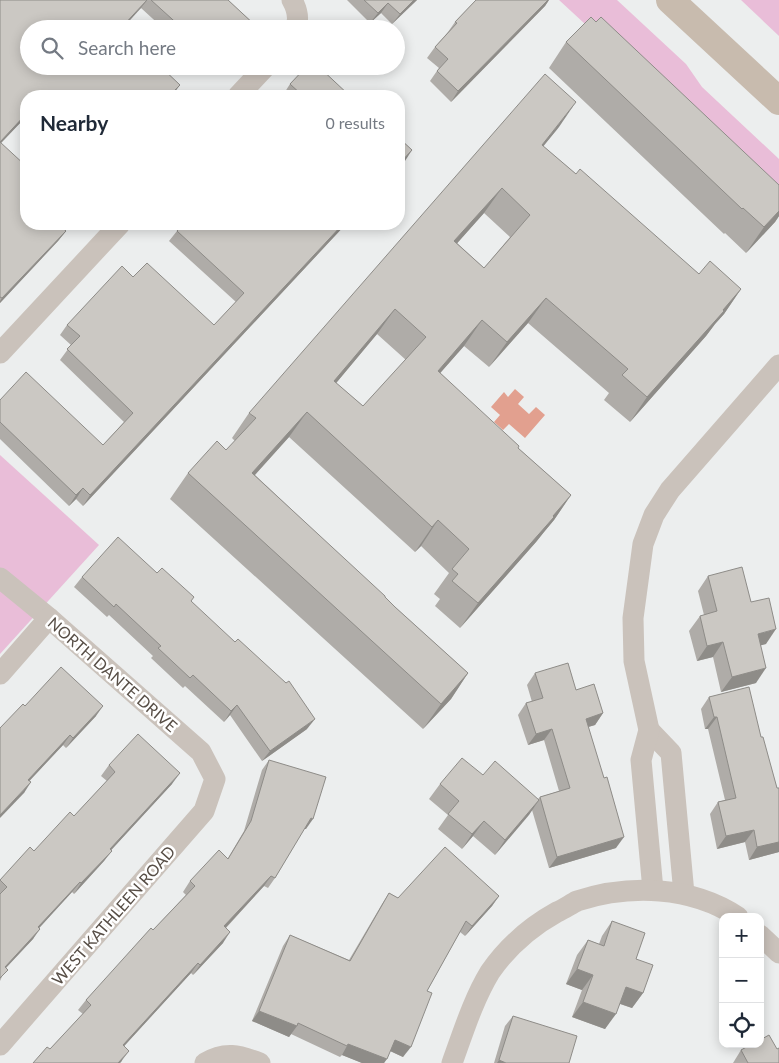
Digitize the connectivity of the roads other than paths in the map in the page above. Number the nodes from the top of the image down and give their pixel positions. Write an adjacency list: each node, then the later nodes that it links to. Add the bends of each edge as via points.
1 (670, 0): 4 (main road)
2 (258, 75): 3 (street)
3 (244, 90)
4 (779, 101)
5 (114, 230): 6 (street)
6 (0, 353)
7 (779, 365): 11 (street, via 670,490 654,515 643,544 633,618 634,661)
8 (0, 578): 9 (street, NORTH DANTE DRIVE)
9 (48, 618): 10 (street); 12 (street, NORTH DANTE DRIVE, via 201,752)
10 (0, 674)
11 (649, 730): 13 (street, via 641,760); 14 (street, via 671,753)
12 (215, 779): 18 (street, WEST KATHLEEN ROAD, via 204,811)
13 (653, 890): 14 (street); 21 (street, via 613,892 576,902 536,924 513,944 490,972 474,1003)
14 (684, 894): 15 (street, via 713,902)
15 (731, 913)
16 (764, 939): 17 (street)
17 (779, 953)
18 (0, 1045)
19 (211, 1060): 20 (street, via 231,1055)
20 (260, 1063)
21 (452, 1063)

